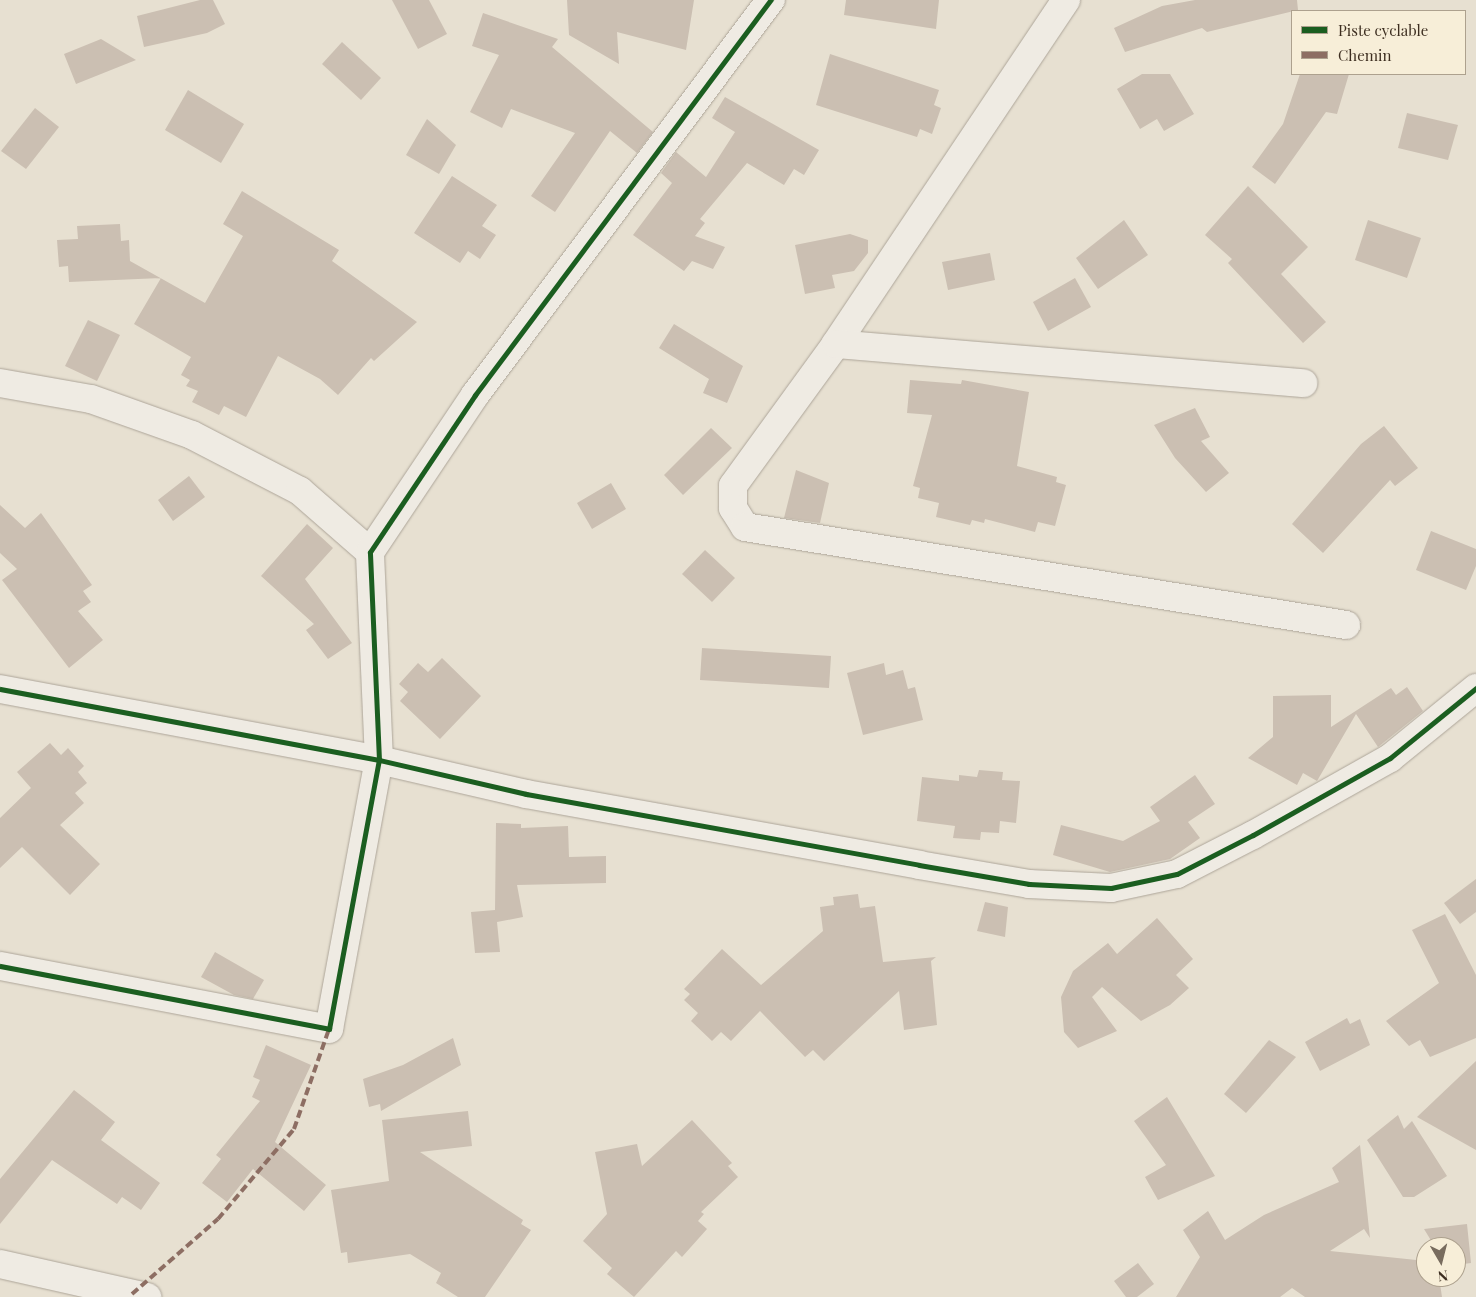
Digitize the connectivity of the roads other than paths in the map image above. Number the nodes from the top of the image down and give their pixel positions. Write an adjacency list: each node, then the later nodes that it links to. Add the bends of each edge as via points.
1 (771, 0): 6 (street, via 475,395)
2 (1066, 0): 3 (street)
3 (836, 344): 5 (street); 7 (street, via 732,486 734,508 745,527)
4 (0, 383): 6 (street, via 91,400 192,435 300,491)
5 (1303, 383)
6 (370, 552): 10 (street)
7 (1346, 625)
8 (1476, 688): 10 (street, via 1390,758 1253,835 1178,874 1111,888 1029,884 526,794)
9 (0, 689): 10 (street)
10 (379, 760): 11 (street, via 329,1029)
11 (0, 966)
12 (0, 1264): 13 (street)
13 (136, 1296)

